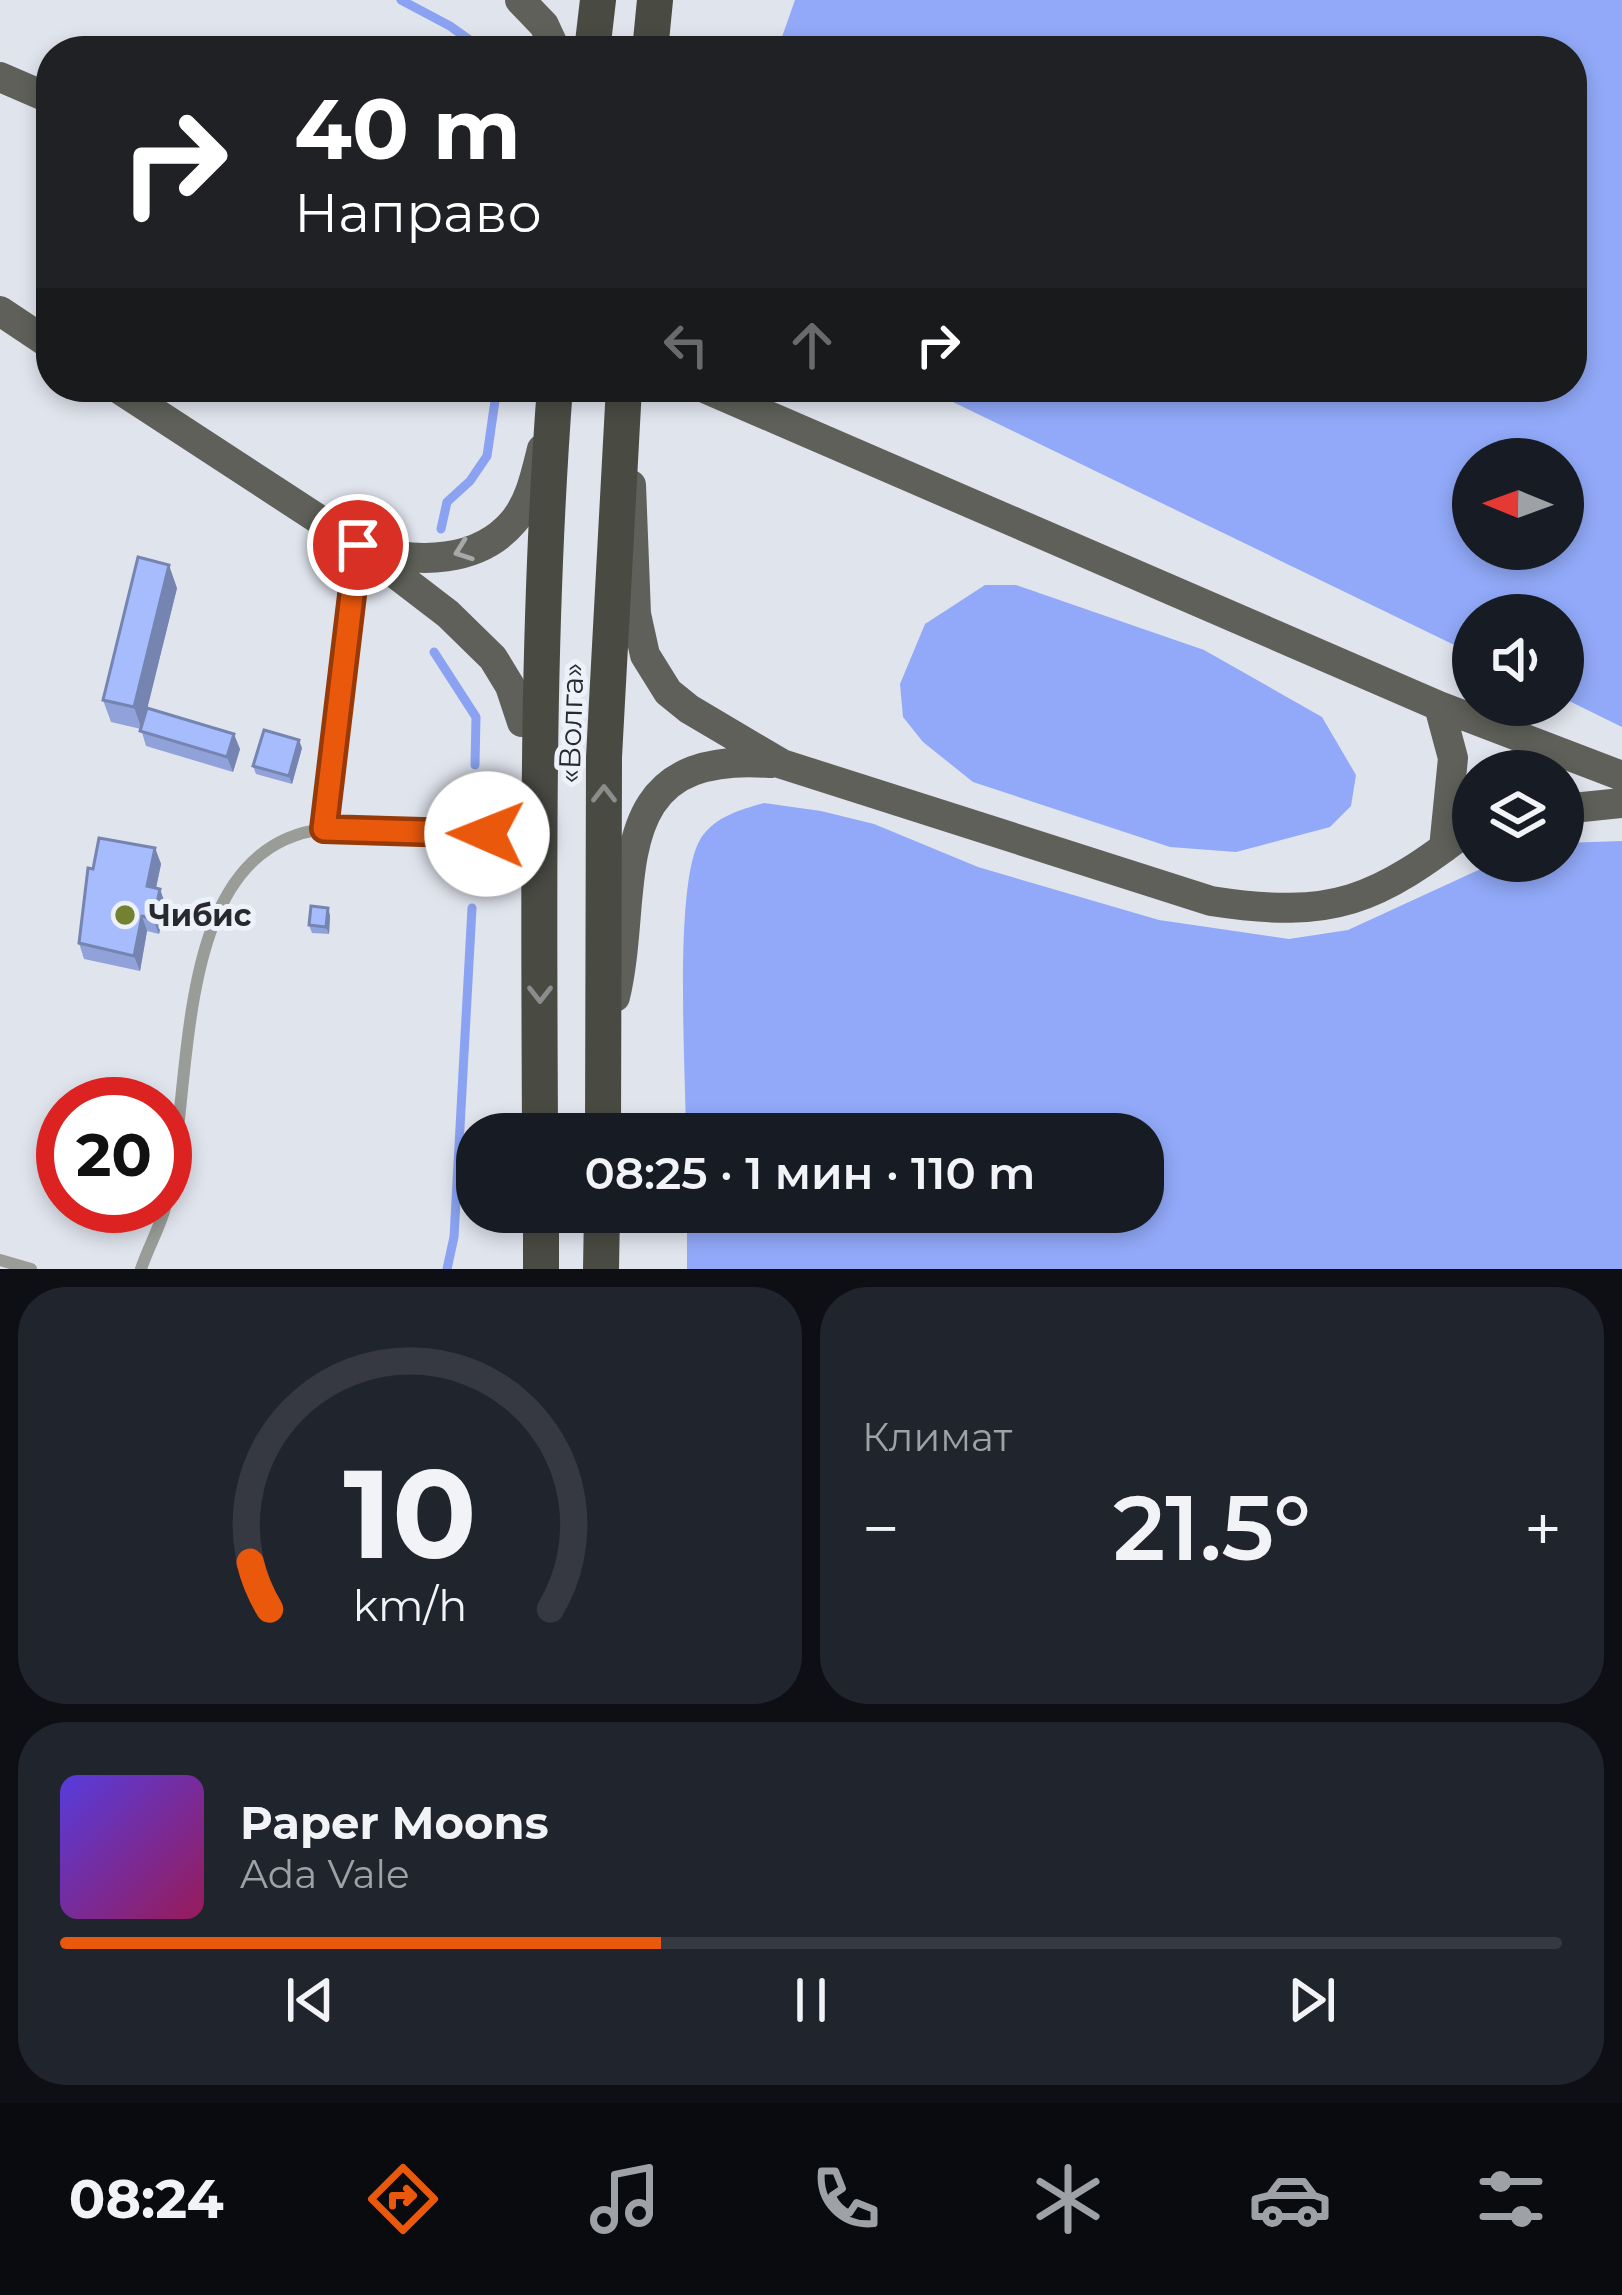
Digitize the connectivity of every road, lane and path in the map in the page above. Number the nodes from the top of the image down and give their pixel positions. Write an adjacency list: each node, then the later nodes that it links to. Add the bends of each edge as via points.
1 (520, 0): 4 (main road)
2 (598, 0): 5 (highway)
3 (656, 0): 6 (highway)
4 (549, 36)
5 (594, 36)
6 (652, 36)
7 (0, 76): 8 (main road)
8 (36, 92)
9 (0, 311): 10 (main road)
10 (36, 335)
11 (139, 402): 18 (main road)
12 (554, 402): 15 (highway, «Волга»)
13 (623, 402): 16 (highway, «Волга»)
14 (736, 402): 19 (main road)
15 (551, 430): 17 (main road); 31 (highway, «Волга»)
16 (621, 438): 23 (main road, via 634,498 635,614 645,655 689,709); 32 (highway, «Волга», one-way to 16, via 604,757)
17 (535, 475): 18 (main road, one-way to 18, via 512,524 466,552 417,560); 20 (main road)
18 (358, 545): 20 (main road, via 493,658); 28 (lane)
19 (1439, 706): 21 (main road); 22 (main road)
20 (522, 722): 29 (main road)
21 (1529, 750)
22 (1452, 754)
23 (782, 764): 30 (main road, via 1251,907 1335,906); 32 (main road, via 719,762 676,782 652,805 632,850 621,973)
24 (1584, 769): 25 (main road)
25 (1622, 776)
26 (1622, 803): 27 (main road)
27 (1584, 807)
28 (324, 829): 29 (lane); 39 (lane, via 296,832 261,850 216,913 203,950 165,1209)
29 (528, 835): 31 (main road)
30 (1452, 847)
31 (539, 877): 33 (highway, «Волга», one-way to 33)
32 (605, 1037): 34 (highway, «Волга»)
33 (540, 1113)
34 (603, 1113)
35 (541, 1233): 40 (highway)
36 (602, 1233): 41 (highway)
37 (0, 1260): 38 (lane)
38 (31, 1269)
39 (141, 1269)
40 (541, 1269)
41 (601, 1269)

